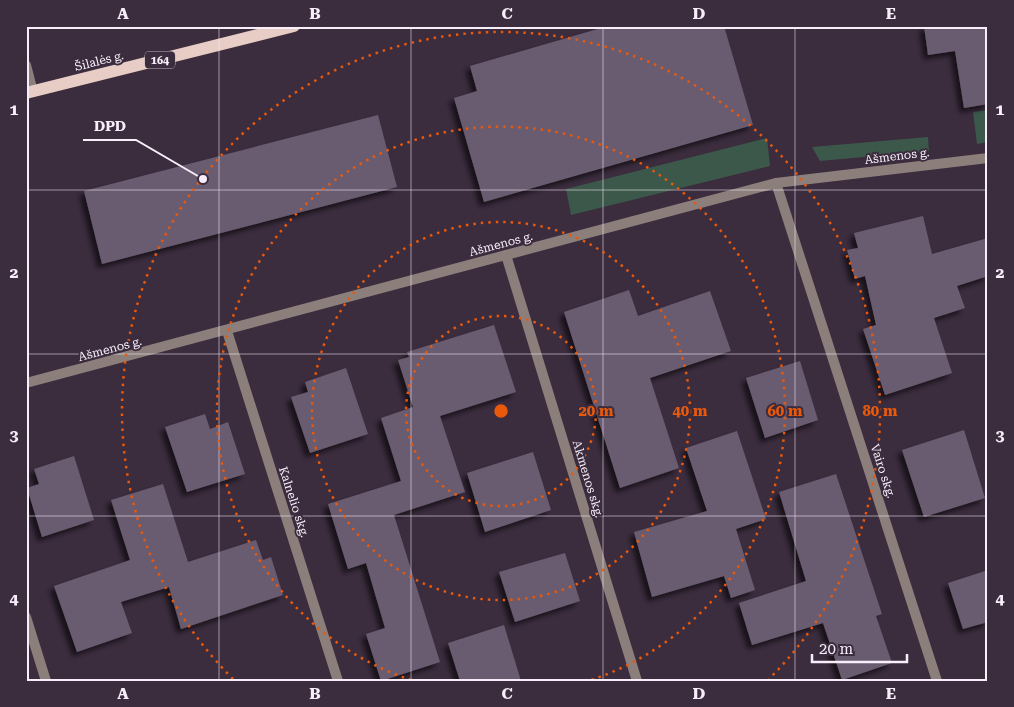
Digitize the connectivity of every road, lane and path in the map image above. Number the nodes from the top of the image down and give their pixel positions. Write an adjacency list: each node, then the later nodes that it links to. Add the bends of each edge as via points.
1 (294, 26): 3 (main road, Šilalės g. / 164)
2 (26, 65): 3 (street)
3 (30, 92)
4 (988, 158): 5 (street, Ašmenos g.)
5 (776, 183): 6 (street, Ašmenos g.); 13 (street, Vairo skg.)
6 (506, 255): 7 (street, Ašmenos g.); 12 (street, Akmenos skg.)
7 (227, 331): 8 (street, Ašmenos g.); 11 (street, Kalnelio skg.)
8 (26, 383)
9 (26, 617): 10 (street)
10 (46, 681)
11 (338, 681)
12 (637, 681)
13 (938, 681)

